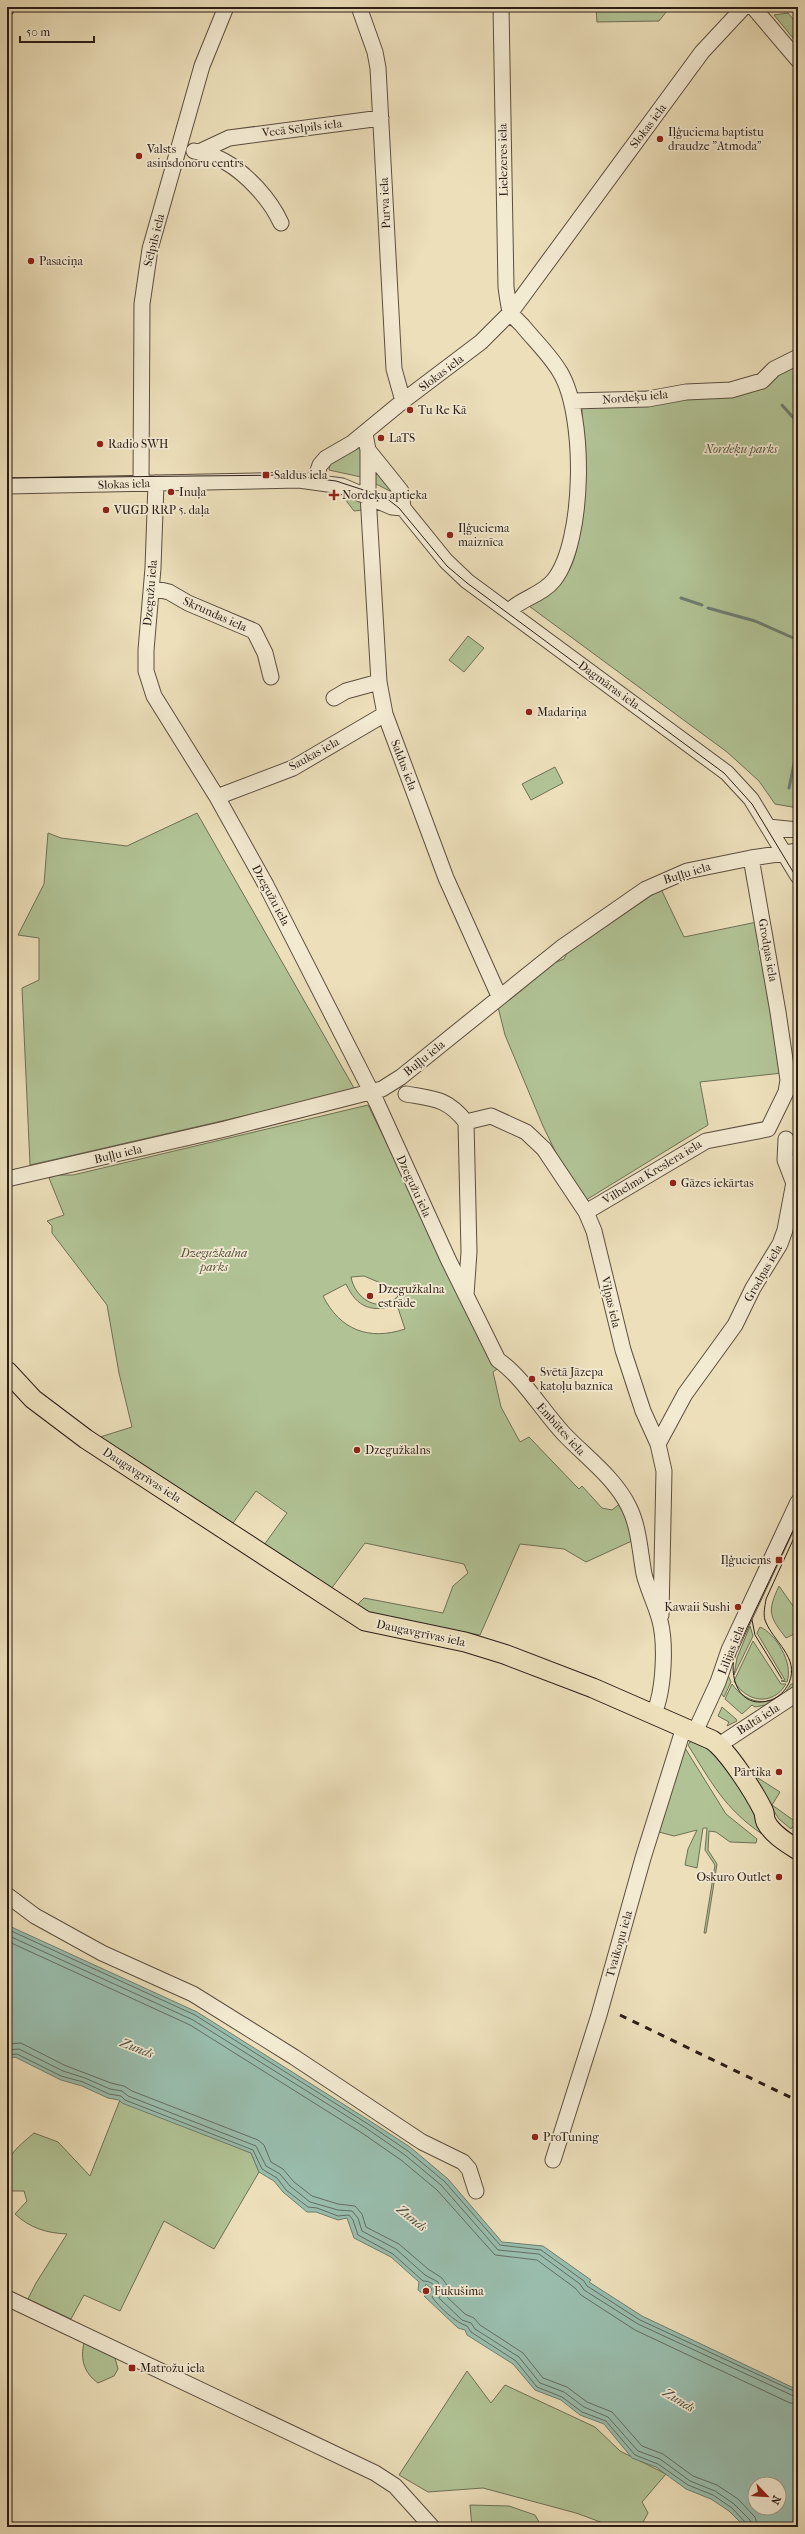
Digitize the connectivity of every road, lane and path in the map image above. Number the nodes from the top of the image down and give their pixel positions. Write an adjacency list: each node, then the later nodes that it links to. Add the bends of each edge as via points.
1 (226, 7): 8 (street, Sēlpils iela, via 202,66)
2 (359, 7): 7 (street, Purva iela, via 375,52)
3 (501, 7): 11 (street, Lielezeres iela, via 506,287)
4 (744, 7): 11 (street, Slokas iela, via 702,52)
5 (753, 7): 6 (street)
6 (798, 60)
7 (381, 118): 9 (street, Vecā Sēlpils iela, via 229,138); 13 (street, Purva iela, via 394,369)
8 (180, 147): 9 (street); 18 (street, Sēlpils iela, via 150,250 145,278 142,304)
9 (199, 152): 10 (street, via 223,160 242,174 267,200)
10 (281, 223)
11 (511, 312): 13 (street, Slokas iela, via 481,342); 14 (street, via 560,370)
12 (798, 357): 14 (street, Nordeķu iela, via 774,369 762,381 731,390 686,392 648,399)
13 (403, 400): 15 (street, Slokas iela)
14 (572, 401): 24 (street, via 577,443 577,479 576,513 569,551 560,571 550,584)
15 (365, 434): 16 (street, Dagmāras iela); 17 (street, Slokas iela, via 326,458 320,465)
16 (368, 450): 21 (street, Saldus iela); 22 (street, Dagmāras iela, via 401,491)
17 (314, 482): 19 (street, Slokas iela); 21 (street, via 342,486)
18 (141, 483): 19 (street, Slokas iela); 20 (street, Slokas iela)
19 (156, 483): 23 (street, Dzegužu iela)
20 (7, 486)
21 (368, 495): 22 (street); 26 (street, Saldus iela)
22 (403, 508): 24 (street, Dagmāras iela, via 452,568)
23 (152, 588): 25 (street, Skrundas iela, via 169,592 188,603 254,631 265,653); 29 (street, Dzegužu iela, via 146,650 149,683 154,696)
24 (509, 611): 30 (street, Dagmāras iela, via 727,773 751,799)
25 (271, 677)
26 (378, 682): 27 (street, via 346,691); 28 (street, Saldus iela)
27 (334, 698)
28 (385, 714): 29 (street, Saukas iela, via 293,768); 35 (street, Saldus iela, via 446,878)
29 (217, 796): 36 (street, Dzegužu iela, via 266,885)
30 (768, 827): 31 (street); 32 (street, Dagmāras iela)
31 (798, 830)
32 (791, 852): 33 (street, Buļļu iela); 34 (street, Dagmāras iela)
33 (751, 858): 35 (street, Buļļu iela, via 687,871 661,881 561,948); 39 (street, Grodņas iela, via 788,1080 786,1092)
34 (798, 876)
35 (499, 996): 36 (street, Buļļu iela, via 401,1077)
36 (372, 1092): 42 (street, Buļļu iela, via 210,1133); 45 (street, Dzegužu iela)
37 (406, 1094): 38 (street, via 439,1099 448,1103)
38 (466, 1122): 44 (street, Viļņas iela, via 491,1116 526,1132 544,1149); 45 (street, via 469,1252)
39 (768, 1129): 40 (street); 44 (street, Vilhelma Kreslera iela, via 706,1141)
40 (792, 1142): 43 (street, via 784,1160)
41 (798, 1161): 43 (street, Grodņas iela)
42 (7, 1179)
43 (793, 1181): 47 (street, Grodņas iela, via 785,1230 780,1244 753,1288 735,1325 685,1394)
44 (586, 1212): 47 (street, Viļņas iela, via 600,1250 623,1350 643,1411)
45 (466, 1296): 49 (street, Embūtes iela, via 498,1360 620,1492 629,1506 645,1576)
46 (7, 1371): 51 (main road, Daugavgrīvas iela, via 33,1399 86,1438 365,1621 472,1644 577,1681)
47 (658, 1444): 49 (street, Viļņas iela, via 664,1471 665,1498)
48 (798, 1502): 52 (street, Lilijas iela, via 729,1650 718,1682)
49 (660, 1622): 51 (street, Embūtes iela, via 663,1680 661,1698)
50 (798, 1694): 53 (street, Baltā iela, via 757,1718)
51 (654, 1713): 52 (main road, Daugavgrīvas iela)
52 (689, 1729): 53 (main road, Daugavgrīvas iela); 58 (street, Tvaikoņu iela, via 643,1858 599,2015)
53 (719, 1745): 54 (main road, Daugavgrīvas iela)
54 (764, 1811): 55 (main road, Daugavgrīvas iela); 56 (main road, Daugavgrīvas iela, via 772,1831)
55 (798, 1837)
56 (798, 1850)
57 (7, 1895): 59 (street, via 35,1916 102,1953 193,1994 422,2142 463,2162 469,2169)
58 (552, 2160)
59 (476, 2191)
60 (7, 2298): 61 (street, via 375,2473 395,2486)
61 (432, 2527)

